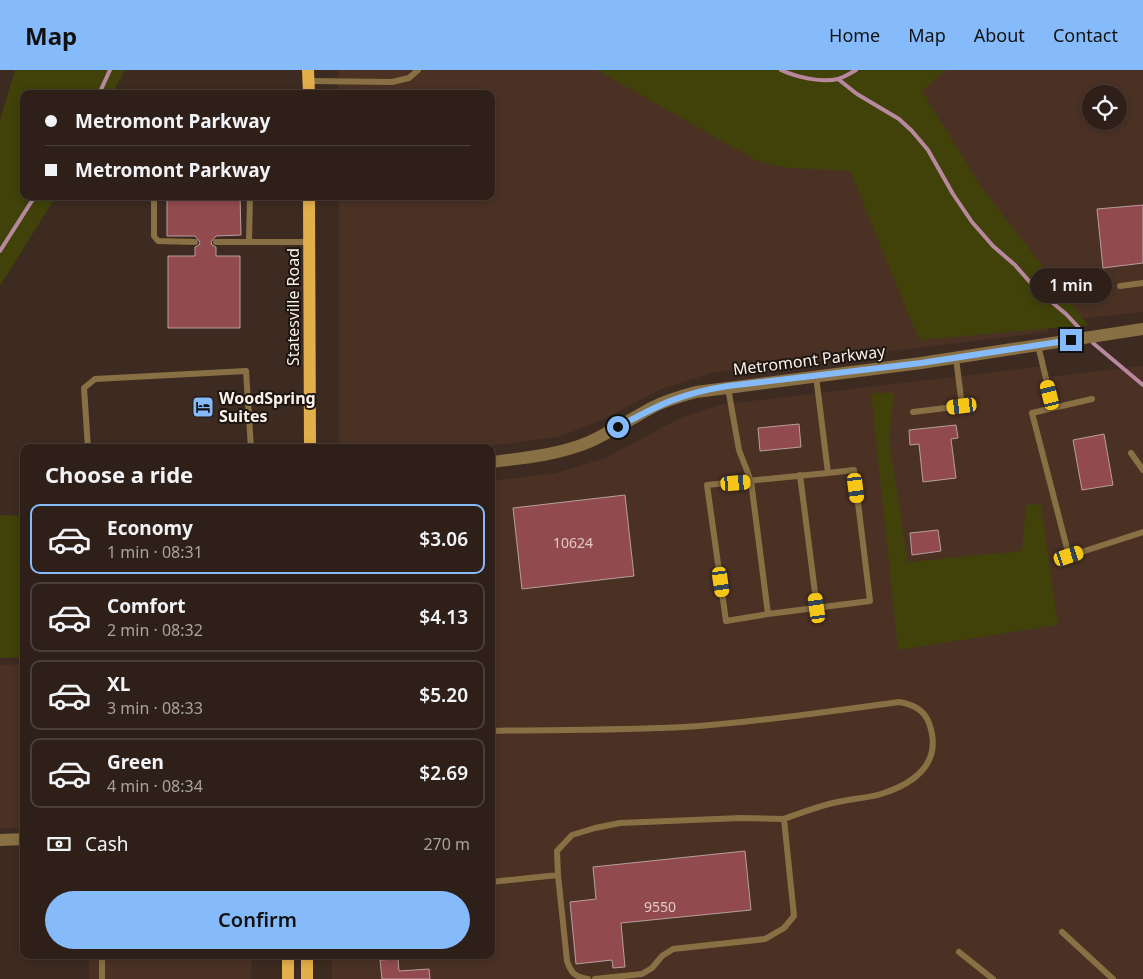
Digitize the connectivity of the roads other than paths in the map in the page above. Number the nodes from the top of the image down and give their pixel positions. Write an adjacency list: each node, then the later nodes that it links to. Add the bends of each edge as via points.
1 (418, 70): 2 (lane, via 408,78 392,82)
2 (309, 81)
3 (154, 200): 6 (lane, via 154,236 158,242)
4 (250, 200): 8 (lane)
5 (309, 200): 9 (main road, Statesville Road)
6 (195, 242)
7 (216, 242): 8 (lane)
8 (249, 242): 9 (lane)
9 (309, 242): 22 (main road, Statesville Road)
10 (1143, 283): 11 (lane)
11 (1120, 286)
12 (1143, 329): 13 (street, Metromont Parkway)
13 (1038, 345): 14 (street, Metromont Parkway); 18 (lane)
14 (956, 358): 15 (street, Metromont Parkway); 19 (lane, via 962,406)
15 (816, 376): 16 (street, Metromont Parkway); 26 (lane)
16 (728, 386): 24 (street, Metromont Parkway, via 673,398 568,450); 28 (lane, via 739,450)
17 (1092, 399): 18 (lane)
18 (1053, 408): 29 (lane, via 1032,413 1069,556)
19 (913, 412)
20 (88, 444): 21 (lane, via 84,388 95,379 246,371)
21 (251, 444)
22 (310, 444)
23 (1131, 453): 25 (lane)
24 (495, 462)
25 (1143, 470)
26 (828, 473): 27 (lane); 30 (lane, via 854,470 870,601)
27 (800, 475): 28 (lane); 30 (lane)
28 (751, 481): 31 (lane); 31 (lane, via 707,485 726,621)
29 (1143, 532)
30 (817, 608): 31 (lane)
31 (768, 614)
32 (495, 731): 33 (lane, via 700,726 899,702 921,710 932,732 933,744 931,759 919,775 880,795 819,806)
33 (784, 819): 36 (lane, via 620,823 595,828 572,835 557,852); 47 (lane, via 794,916 784,928 765,939 673,949 642,974)
34 (20, 839): 35 (street)
35 (0, 840)
36 (558, 875): 37 (lane); 46 (lane, via 567,961 571,973)
37 (495, 882)
38 (1062, 932): 49 (lane)
39 (959, 952): 48 (lane)
40 (102, 959): 43 (lane)
41 (288, 959): 44 (main road)
42 (307, 959): 45 (main road)
43 (102, 979)
44 (288, 979)
45 (307, 979)
46 (588, 979)
47 (594, 979)
48 (993, 979)
49 (1113, 979)

